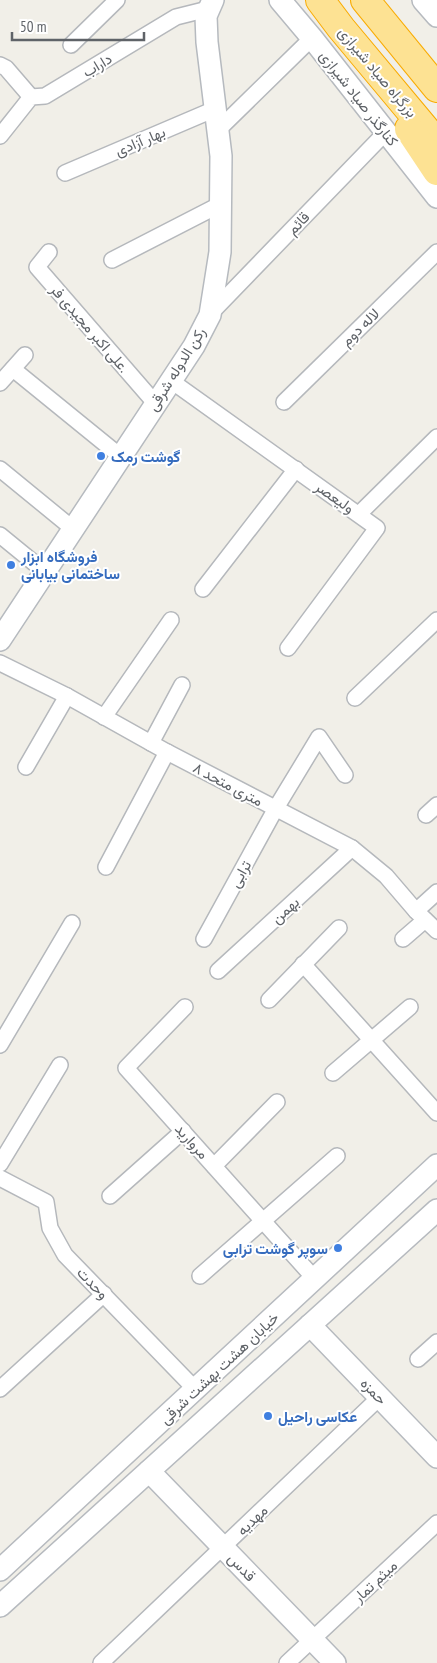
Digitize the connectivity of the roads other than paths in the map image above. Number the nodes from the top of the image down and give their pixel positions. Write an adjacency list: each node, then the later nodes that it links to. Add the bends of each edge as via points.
1 (117, 0): 10 (street)
2 (280, 0): 9 (main road, کنارگذر صیاد شیرازی)
3 (320, 0): 8 (highway, بزرگراه صیاد شیرازی)
4 (423, 0): 7 (main road)
5 (205, 3): 14 (street, داراب, via 45,96); 15 (main road, رکن الدوله شرقی)
6 (368, 4): 12 (highway); 13 (highway)
7 (437, 16)
8 (342, 28): 19 (highway, بزرگراه صیاد شیرازی); 20 (highway)
9 (312, 38): 16 (street); 17 (main road, کنارگذر صیاد شیرازی)
10 (71, 45)
11 (0, 64): 14 (street)
12 (437, 70)
13 (437, 88)
14 (31, 96): 18 (street)
15 (215, 109): 16 (main road, رکن الدوله شرقی); 21 (street, بهار آزادی)
16 (218, 130): 23 (main road, رکن الدوله شرقی)
17 (386, 132): 22 (main road, کنارگذر صیاد شیرازی); 27 (street, قائم)
18 (0, 136)
19 (437, 143)
20 (437, 171)
21 (65, 173)
22 (437, 197)
23 (221, 204): 26 (street); 27 (main road, رکن الدوله شرقی, via 220,252)
24 (49, 252): 33 (street, علی اکبر مجیدی فر., via 37,267)
25 (437, 252): 32 (street, لاله دوم)
26 (112, 260)
27 (210, 315): 30 (main road, رکن الدوله شرقی, via 194,346)
28 (25, 356): 29 (street)
29 (13, 369): 31 (street); 35 (street)
30 (170, 380): 33 (main road, رکن الدوله شرقی); 37 (street, ولیعصر)
31 (0, 383)
32 (284, 402)
33 (155, 403): 35 (main road, رکن الدوله شرقی)
34 (437, 437): 38 (street)
35 (120, 456): 39 (main road, رکن الدوله شرقی)
36 (0, 469): 39 (street)
37 (296, 469): 38 (street, ولیعصر); 42 (street)
38 (359, 514): 46 (street, ولیعصر, via 377,528)
39 (72, 528): 41 (main road, رکن الدوله شرقی)
40 (0, 535): 41 (street)
41 (44, 570): 45 (main road, رکن الدوله شرقی)
42 (203, 589)
43 (171, 620): 51 (street)
44 (437, 620): 50 (street)
45 (0, 640)
46 (288, 648)
47 (0, 663): 49 (street, ۸ متری متحد)
48 (182, 685): 52 (street)
49 (67, 696): 51 (street, ۸ متری متحد); 54 (street)
50 (355, 698)
51 (104, 717): 52 (street, ۸ متری متحد)
52 (151, 742): 53 (street, ۸ متری متحد)
53 (168, 752): 56 (street, ۸ متری متحد); 58 (street)
54 (26, 767)
55 (345, 775): 56 (street, ترابی, via 319,737)
56 (276, 808): 57 (street, ۸ متری متحد); 64 (street, ترابی)
57 (352, 848): 60 (street, ۸ متری متحد, via 386,876); 67 (street, بهمن)
58 (106, 867)
59 (437, 892): 60 (street)
60 (420, 915): 63 (street, ۸ متری متحد); 65 (street)
61 (72, 923): 72 (street)
62 (339, 928): 66 (street)
63 (437, 931)
64 (204, 939)
65 (403, 939)
66 (303, 964): 68 (street); 71 (street)
67 (218, 971)
68 (269, 1000)
69 (185, 1007): 77 (street, مروارید, via 126,1068)
70 (410, 1007): 71 (street)
71 (371, 1039): 74 (street); 76 (street)
72 (0, 1045)
73 (60, 1065): 79 (street)
74 (333, 1074)
75 (277, 1102): 81 (street)
76 (437, 1113)
77 (183, 1131): 81 (street, مروارید); 83 (street)
78 (336, 1156): 86 (street)
79 (0, 1164)
80 (437, 1165): 85 (main road, خیابان هشت بهشت شرقی)
81 (214, 1166): 86 (street, مروارید)
82 (2, 1184): 90 (street, وحدت, via 46,1202 50,1228 66,1254)
83 (110, 1196)
84 (437, 1210): 87 (main road, خیابان هشت بهشت شرقی)
85 (388, 1211): 87 (main road); 89 (main road, خیابان هشت بهشت شرقی)
86 (264, 1221): 88 (street); 89 (street, مروارید)
87 (408, 1236): 91 (main road, خیابان هشت بهشت شرقی)
88 (200, 1276)
89 (314, 1278): 95 (main road, خیابان هشت بهشت شرقی)
90 (104, 1294): 94 (street); 95 (street, وحدت)
91 (310, 1325): 96 (main road, حمزه); 98 (main road, خیابان هشت بهشت شرقی)
92 (437, 1342): 93 (street)
93 (418, 1360)
94 (0, 1389)
95 (196, 1390): 101 (main road, خیابان هشت بهشت شرقی)
96 (380, 1397): 97 (main road, حمزه); 100 (street, مهدیه)
97 (437, 1458)
98 (149, 1471): 100 (main road, قدس); 102 (main road, خیابان هشت بهشت شرقی)
99 (437, 1523): 103 (street, میثم تمار)
100 (223, 1548): 103 (main road, قدس); 104 (street, مهدیه)
101 (0, 1570)
102 (0, 1606)
103 (313, 1640): 105 (street, میثم تمار); 106 (main road, قدس)
104 (100, 1663)
105 (287, 1663)
106 (335, 1663)

